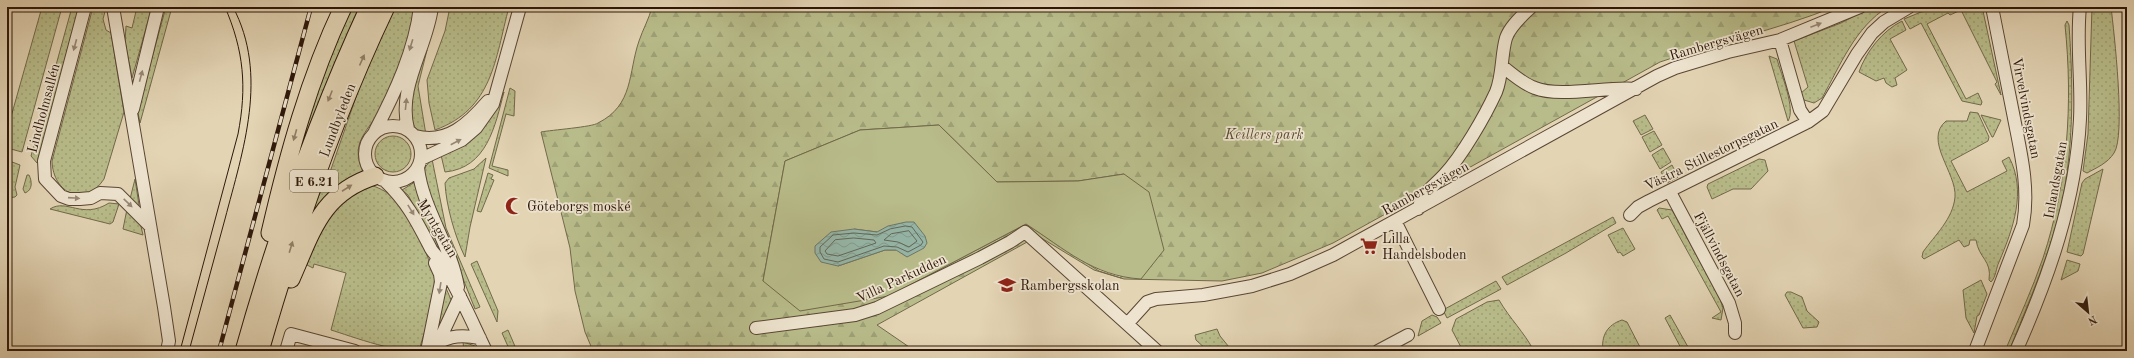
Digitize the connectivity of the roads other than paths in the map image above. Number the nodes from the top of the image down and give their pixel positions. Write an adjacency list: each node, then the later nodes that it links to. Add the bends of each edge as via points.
1 (85, 7): 28 (street, Lindholmsallén, one-way to 28, via 43,168 45,179 61,196 69,199 91,198 100,193 118,194)
2 (113, 7): 18 (street)
3 (158, 7): 18 (street, one-way to 3)
4 (343, 7): 38 (highway, one-way to 38, via 326,43 308,92 285,171)
5 (420, 7): 20 (street, one-way to 20, via 400,77)
6 (432, 7): 21 (street, one-way to 6, via 405,118 409,85)
7 (520, 7): 16 (street)
8 (1531, 7): 15 (street, via 1506,36)
9 (1860, 7): 14 (street, Rambergsvägen, one-way to 9)
10 (1909, 7): 19 (street, Västra Stillestorpsgatan, via 1884,22 1872,33 1823,110)
11 (1992, 7): 47 (street, Virvelvindsgatan, via 2018,140 2026,208 2023,226)
12 (2080, 7): 48 (street, Inlandsgatan, via 2080,118 2070,191 2054,254)
13 (376, 10): 38 (highway, Lundbyleden / E 6.21, one-way to 38, via 340,73 310,148); 40 (highway, Lundbyleden / E 6.21, one-way to 13, via 298,224 351,85)
14 (1780, 40): 17 (street, Rambergsvägen, via 1675,68); 19 (street, via 1800,110)
15 (1502, 66): 17 (street, via 1536,88 1572,91); 25 (street, via 1497,91 1485,113 1444,176 1429,188 1421,199)
16 (497, 88): 21 (street, via 475,115 452,132 432,139); 22 (street, one-way to 16, via 462,140 476,128 494,104)
17 (1636, 89): 25 (street, Rambergsvägen)
18 (131, 114): 28 (street)
19 (1808, 122): 24 (street, Västra Stillestorpsgatan)
20 (376, 131): 21 (street, via 386,126 397,125); 23 (street, via 369,139 365,153 368,168)
21 (412, 132): 22 (street, via 420,143)
22 (420, 163): 23 (street, via 413,174 400,181); 30 (street, Myntgatan, via 421,188 453,263)
23 (380, 178): 29 (street, Myntgatan, one-way to 29, via 408,206); 40 (highway, one-way to 23, via 324,210 342,191 352,185)
24 (1670, 192): 26 (street, Västra Stillestorpsgatan, via 1638,207); 34 (street, Fjällvindsgatan, via 1729,303 1735,322)
25 (1418, 209): 27 (street, Rambergsvägen)
26 (1630, 215)
27 (1395, 221): 31 (street); 32 (street, Rambergsvägen, via 1333,255 1290,274 1225,292 1147,302)
28 (150, 226): 39 (street, via 169,341)
29 (432, 251): 30 (street, Myntgatan); 43 (street, one-way to 43, via 441,282)
30 (460, 296): 36 (street, Myntgatan); 37 (street)
31 (1439, 309)
32 (1128, 323): 33 (street, Villa Parkudden, via 1025,232 992,252 877,308 851,316); 45 (street)
33 (756, 328)
34 (1735, 333)
35 (1408, 335): 46 (street)
36 (480, 338): 37 (street, via 460,336); 44 (street, Myntgatan)
37 (439, 340): 43 (street)
38 (246, 345)
39 (167, 351)
40 (260, 351)
41 (286, 351): 42 (street, via 291,334)
42 (355, 351)
43 (427, 351)
44 (486, 351)
45 (1157, 351)
46 (1378, 351)
47 (1975, 351)
48 (2016, 351)

